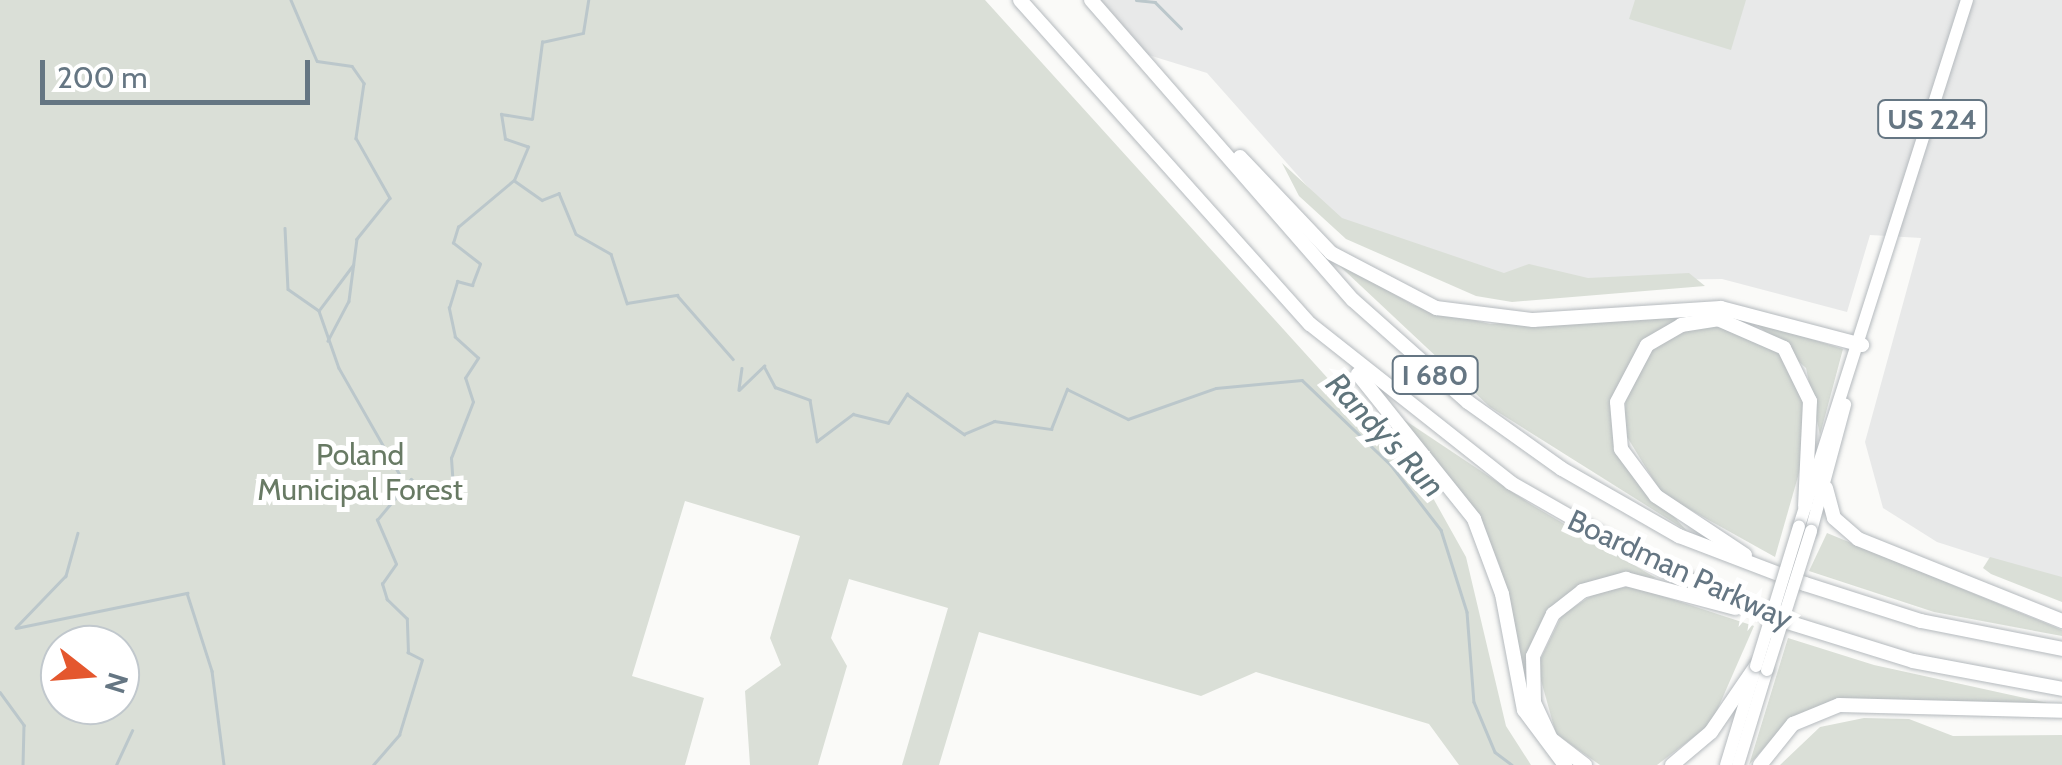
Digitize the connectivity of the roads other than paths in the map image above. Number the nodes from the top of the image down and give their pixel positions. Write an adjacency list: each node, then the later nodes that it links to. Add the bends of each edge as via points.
1 (1020, 0): 6 (highway, Boardman Parkway / I 680)
2 (1090, 0): 4 (highway, Boardman Parkway / I 680)
3 (1967, 0): 5 (main road, US 224)
4 (1174, 89): 5 (highway, via 1332,253 1414,301 1498,320 1721,308); 11 (highway, Boardman Parkway / I 680, via 1331,277 1468,402 1620,504)
5 (1862, 345): 7 (main road, US 224)
6 (1338, 350): 12 (highway, Boardman Parkway / I 680, via 1563,516); 18 (highway, via 1474,520 1498,582 1524,710)
7 (1845, 402): 8 (main road, US 224); 9 (main road, US 224)
8 (1826, 488): 10 (main road, US 224); 13 (highway, via 1834,518 1858,539)
9 (1805, 506): 10 (main road, US 224); 11 (highway, via 1810,401 1784,348 1753,327 1718,320 1682,324 1647,345 1617,402 1630,466 1656,496)
10 (1805, 528): 15 (main road, US 224, bridge)
11 (1766, 570): 14 (highway, Boardman Parkway / I 680, via 1892,614)
12 (1778, 619): 16 (highway, Boardman Parkway / I 680, via 1913,661); 19 (highway, via 1639,580 1605,582 1569,600 1541,633 1530,677 1550,739)
13 (2062, 621)
14 (2062, 648)
15 (1762, 668): 20 (highway, via 1711,732); 21 (main road, US 224); 22 (main road, US 224)
16 (2062, 689)
17 (2062, 711): 23 (highway, via 1839,704 1793,724)
18 (1565, 765)
19 (1585, 765)
20 (1672, 765)
21 (1726, 765)
22 (1738, 765)
23 (1760, 765)

